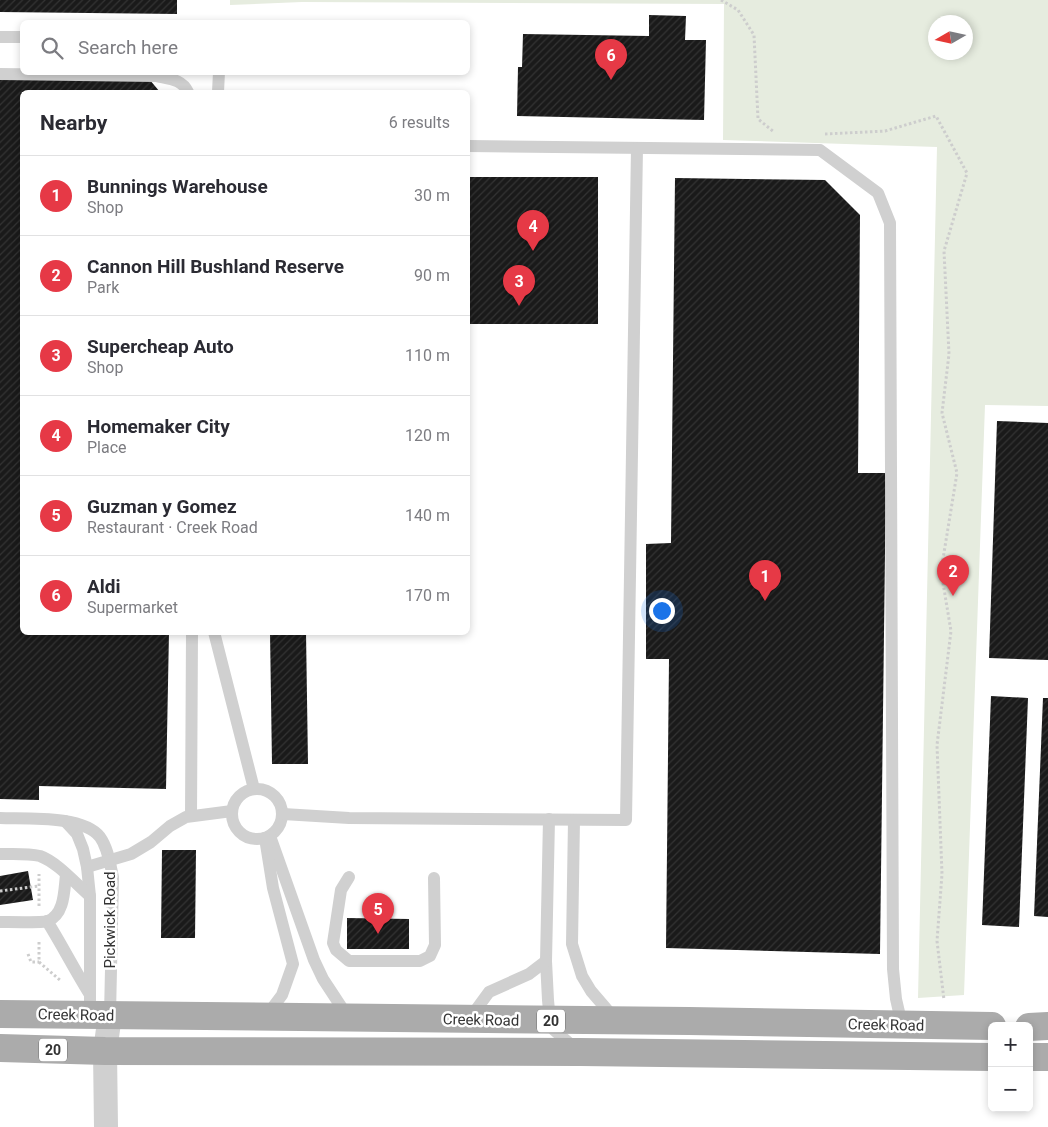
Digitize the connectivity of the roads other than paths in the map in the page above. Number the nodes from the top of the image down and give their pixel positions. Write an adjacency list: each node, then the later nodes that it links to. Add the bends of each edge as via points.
1 (0, 37): 2 (lane)
2 (20, 37)
3 (0, 74): 4 (lane)
4 (20, 74)
5 (78, 75): 7 (lane, via 156,76 176,80)
6 (218, 75): 8 (lane)
7 (187, 90)
8 (218, 90)
9 (470, 146): 10 (lane)
10 (637, 148): 19 (lane, via 626,820); 39 (lane, via 820,150 878,193 890,223 893,969)
11 (192, 635): 16 (lane)
12 (215, 635): 13 (lane)
13 (254, 789): 14 (lane, via 238,797); 15 (lane, via 262,789 276,797)
14 (232, 811): 16 (lane); 21 (lane, via 236,829 243,835 256,840)
15 (283, 814): 18 (lane, via 348,818); 21 (lane, via 277,830)
16 (191, 816): 23 (lane, via 170,826 131,854)
17 (0, 818): 20 (lane, Pickwick Road)
18 (549, 820): 19 (lane); 31 (lane)
19 (574, 820): 38 (lane, via 572,944 582,976)
20 (65, 821): 23 (lane, Pickwick Road, via 94,831); 24 (lane, via 80,841)
21 (268, 837): 34 (lane, via 273,888 293,964 282,995); 35 (lane, via 314,960)
22 (0, 854): 25 (lane, via 40,856)
23 (110, 861): 24 (lane); 32 (lane, Pickwick Road, via 113,877)
24 (87, 867): 28 (lane)
25 (66, 875): 28 (lane); 29 (lane, via 61,907 55,915)
26 (349, 877): 27 (lane, via 341,890 333,943 348,961 420,961 430,956 435,945)
27 (434, 878)
28 (90, 896): 32 (lane)
29 (43, 921): 30 (lane); 32 (lane, via 60,942)
30 (0, 922)
31 (546, 961): 36 (lane, via 529,974 490,992); 37 (lane)
32 (96, 1007): 33 (main road, Creek Road / 20); 34 (main road, Creek Road / 20); 44 (street)
33 (0, 1014)
34 (266, 1017): 35 (main road, Creek Road / 20)
35 (348, 1018): 36 (main road, Creek Road / 20)
36 (468, 1020): 37 (main road, Creek Road / 20)
37 (550, 1021): 38 (main road, Creek Road / 20); 45 (lane, via 554,1030)
38 (617, 1021): 39 (main road, Creek Road / 20)
39 (902, 1025): 40 (main road, Creek Road / 20)
40 (988, 1026)
41 (1048, 1026): 42 (main road)
42 (1033, 1027)
43 (0, 1048): 44 (main road, Creek Road / 20)
44 (105, 1051): 45 (main road, Creek Road / 20); 49 (street)
45 (580, 1052): 46 (main road, Creek Road / 20)
46 (988, 1057)
47 (1033, 1057): 48 (main road)
48 (1048, 1057)
49 (106, 1127)

